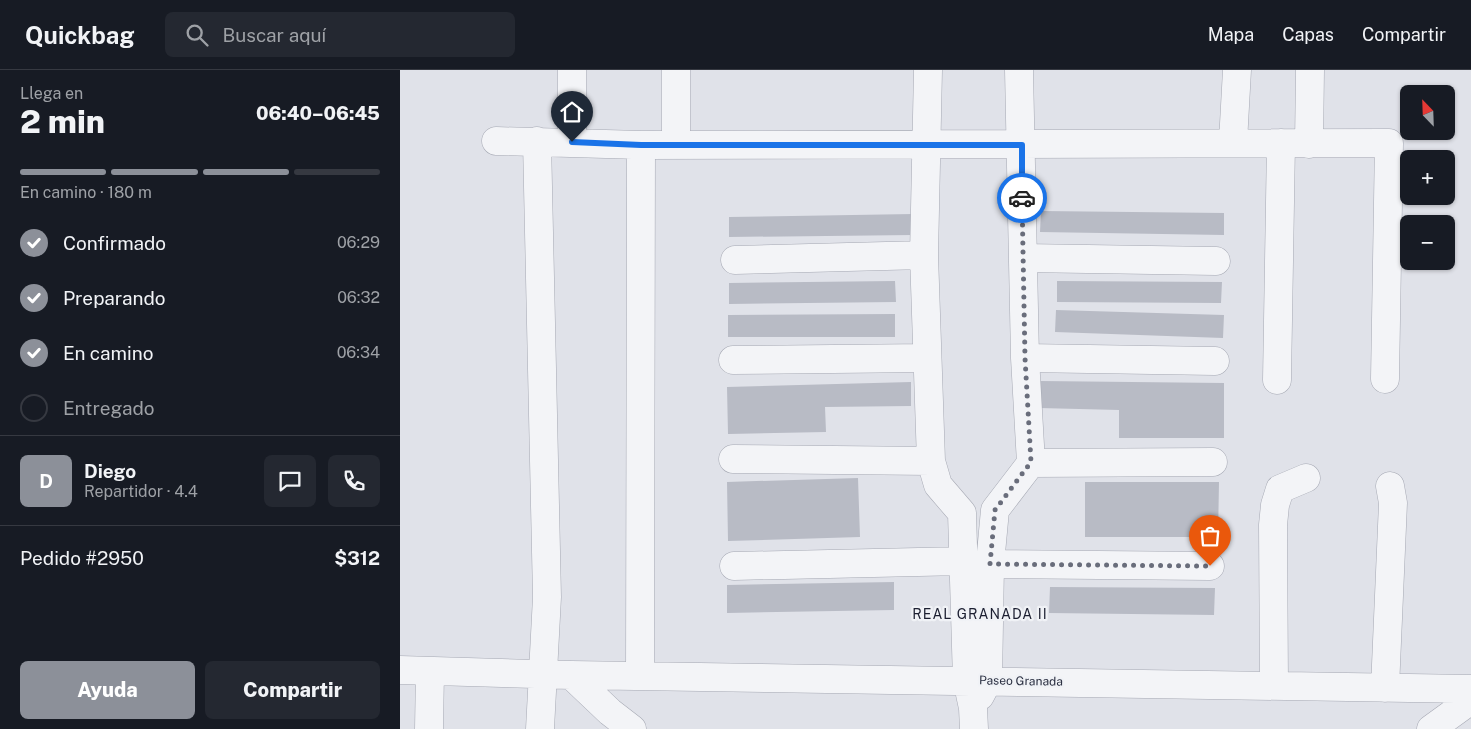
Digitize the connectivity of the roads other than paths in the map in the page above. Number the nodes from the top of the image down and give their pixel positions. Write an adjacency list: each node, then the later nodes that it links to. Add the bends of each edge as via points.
1 (572, 70): 9 (street)
2 (676, 70): 15 (street)
3 (928, 70): 11 (street)
4 (1019, 70): 16 (street)
5 (1237, 70): 10 (street)
6 (1310, 70): 13 (street)
7 (496, 141): 8 (street)
8 (537, 141): 9 (street); 41 (street, via 547,597)
9 (572, 142): 14 (street)
10 (1234, 142): 12 (street); 16 (street)
11 (925, 144): 15 (street); 16 (street); 17 (street)
12 (1281, 144): 13 (street); 26 (street)
13 (1309, 144): 25 (street, via 1389,143)
14 (641, 145): 15 (street); 43 (street)
15 (676, 145)
16 (1022, 145): 18 (street)
17 (924, 255): 19 (street); 21 (street)
18 (1023, 258): 20 (street); 22 (street)
19 (735, 260)
20 (1216, 261)
21 (927, 358): 23 (street); 28 (street)
22 (1025, 358): 24 (street); 29 (street)
23 (733, 360)
24 (1215, 361)
25 (1385, 379)
26 (1277, 380)
27 (732, 459): 28 (street)
28 (932, 461): 34 (street, via 938,485)
29 (1031, 462): 30 (street); 33 (street)
30 (1213, 462)
31 (1306, 478): 45 (street, via 1280,489 1275,505)
32 (1390, 486): 46 (street, via 1393,503)
33 (995, 510): 34 (street); 36 (street)
34 (962, 513): 35 (street)
35 (963, 561): 37 (street); 44 (street)
36 (990, 564): 38 (street); 44 (street)
37 (734, 566)
38 (1210, 566)
39 (400, 670): 40 (street, Paseo Granada)
40 (430, 671): 41 (street, Paseo Granada); 50 (street)
41 (541, 675): 42 (street, Paseo Granada); 51 (street)
42 (572, 675): 43 (street, Paseo Granada); 52 (street)
43 (640, 676): 44 (street, Paseo Granada)
44 (978, 680): 45 (street, Paseo Granada); 49 (street)
45 (1274, 686): 46 (street, Paseo Granada)
46 (1385, 688): 47 (street, Paseo Granada)
47 (1471, 689)
48 (1471, 700): 53 (street)
49 (973, 718)
50 (430, 729)
51 (540, 729)
52 (632, 729)
53 (1431, 729)

